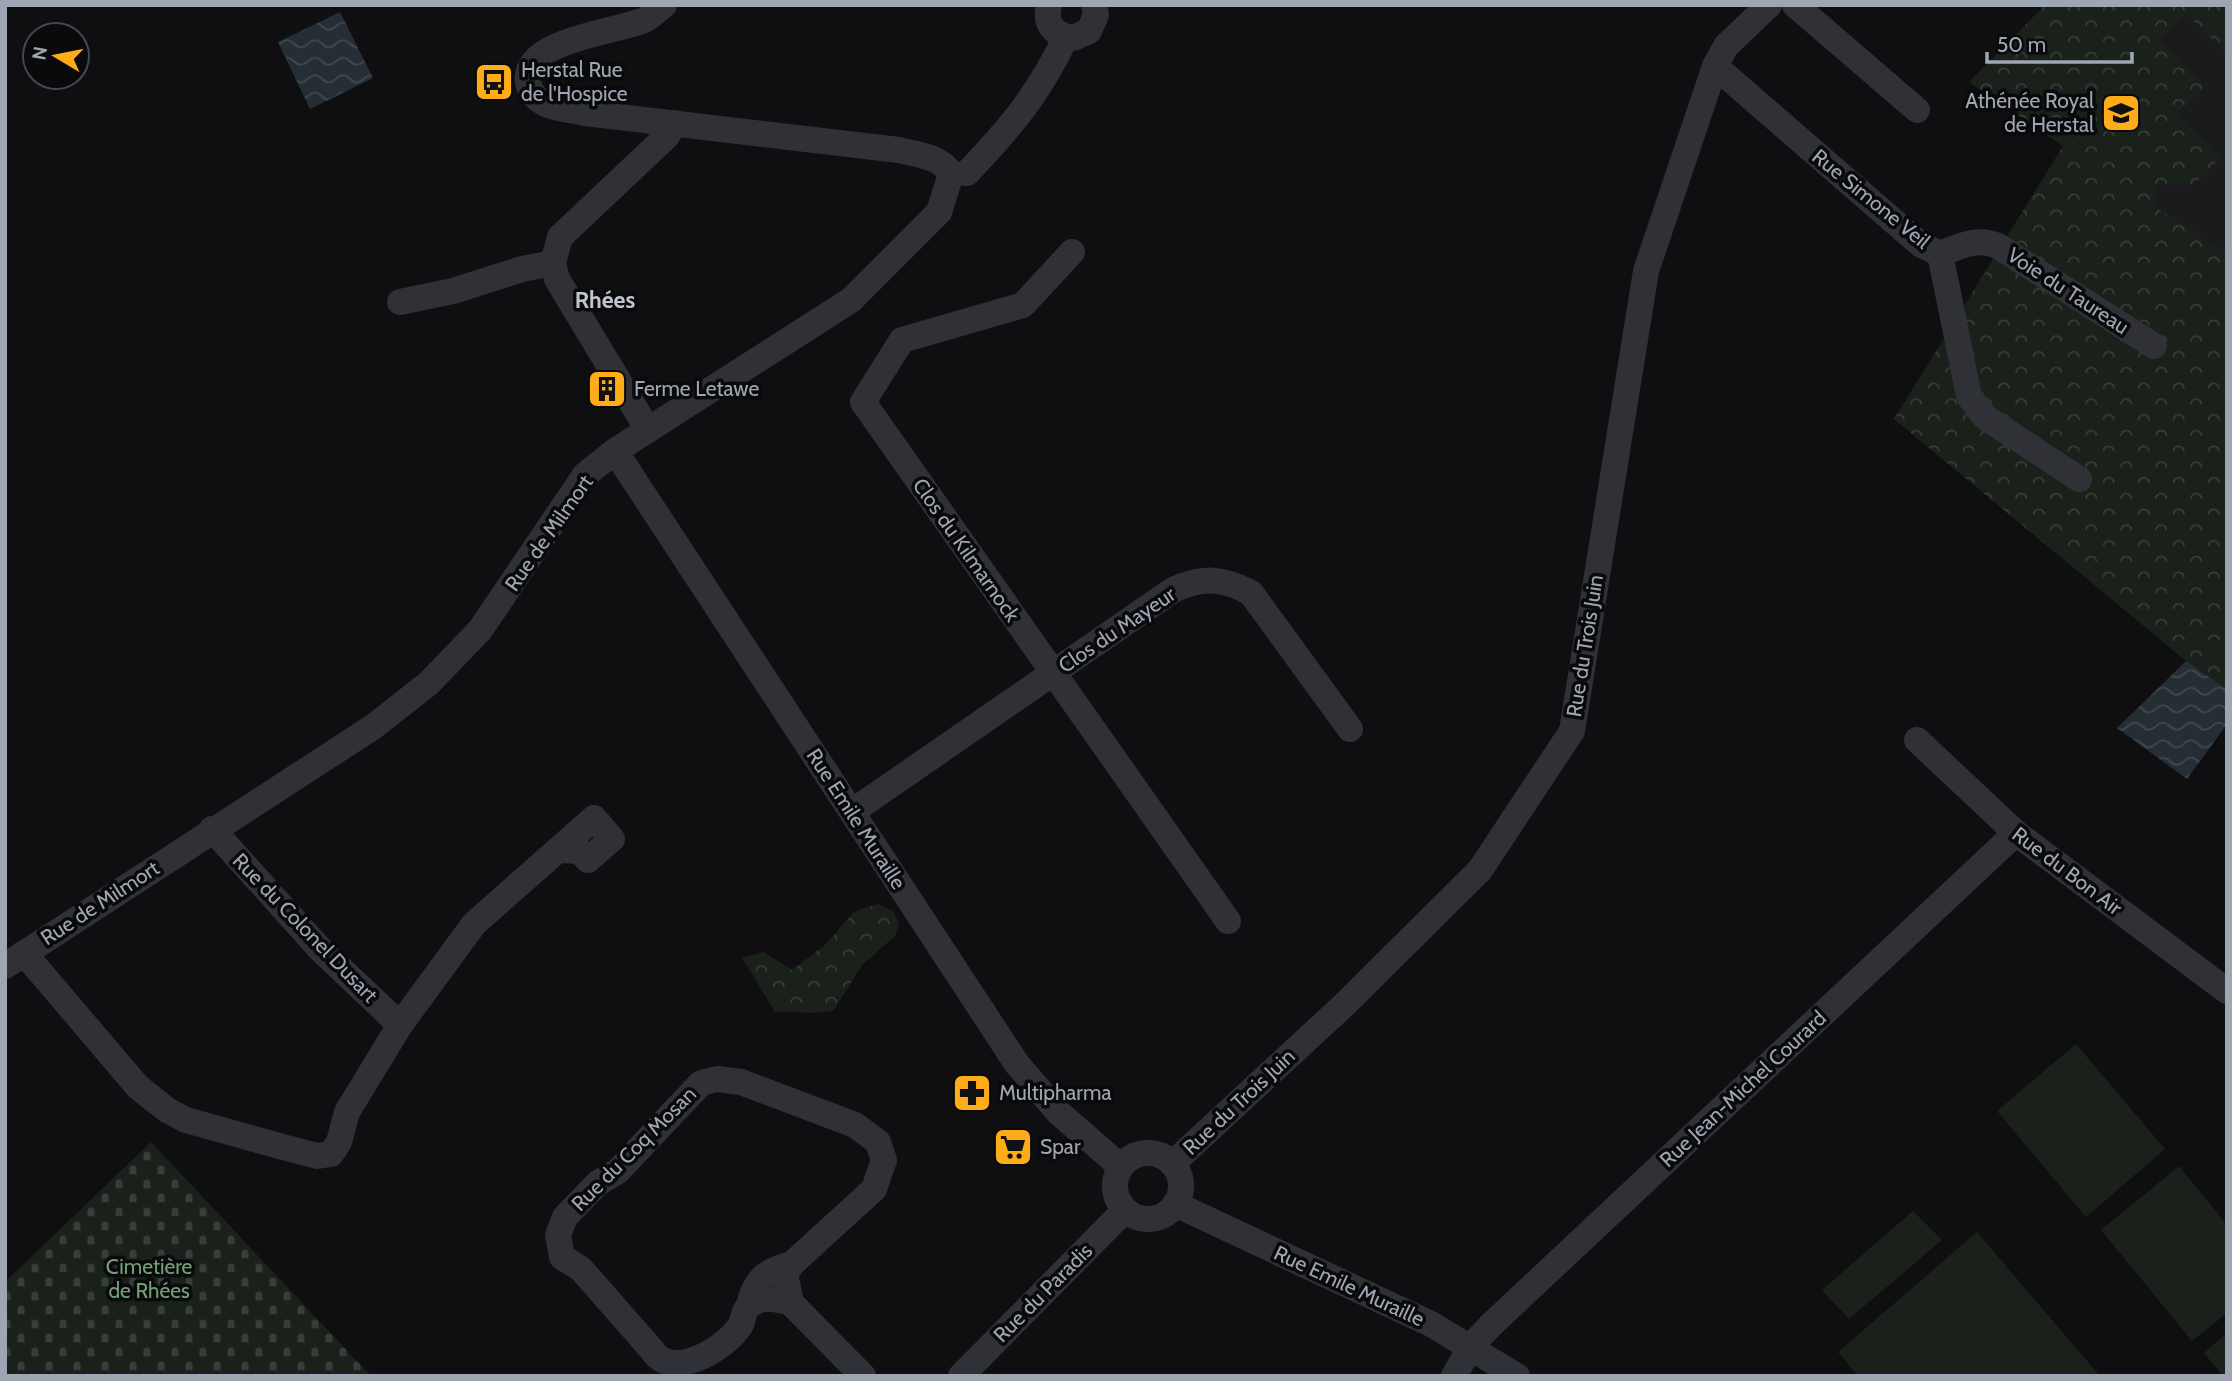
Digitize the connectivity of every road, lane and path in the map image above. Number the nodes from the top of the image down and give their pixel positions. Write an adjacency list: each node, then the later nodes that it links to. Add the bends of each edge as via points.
1 (664, 5): 9 (street, Rue de Milmort, via 645,20 547,48 533,62 528,79 532,94 543,104)
2 (1049, 5): 6 (street, via 1050,25)
3 (1094, 5): 6 (street, via 1096,15 1089,30)
4 (1769, 5): 7 (street, Rue du Trois Juin, via 1727,46)
5 (1795, 5): 8 (street)
6 (1066, 37): 10 (street, via 1044,82)
7 (1716, 66): 12 (street, Rue Simone Veil, via 1920,244); 30 (street, Rue du Trois Juin, via 1646,271 1572,731 1480,870 1344,1005)
8 (1917, 110)
9 (674, 122): 13 (street, via 667,136 560,237); 16 (street, Rue de Milmort, via 899,150 932,158 951,174 939,212 851,300)
10 (967, 173)
11 (1072, 252): 19 (street, Clos du Kilmarnock, via 1023,305 902,340 863,402)
12 (1940, 254): 15 (street, Voie du Taureau, via 1971,242 1998,246); 18 (street, Rue Simone Veil, via 1975,408)
13 (553, 263): 14 (street); 16 (street, via 557,279)
14 (400, 302)
15 (2154, 346)
16 (648, 430): 17 (street, Rue de Milmort)
17 (615, 451): 22 (street, Rue Emile Muraille); 23 (street, Rue de Milmort, via 585,475 497,609 434,678 373,727)
18 (2079, 479)
19 (1053, 673): 20 (street, Clos du Mayeur, via 1173,590 1198,581 1228,581 1251,593); 22 (street, Clos du Mayeur); 26 (street, Clos du Kilmarnock)
20 (1350, 729)
21 (1917, 740): 24 (street, Rue du Bon Air)
22 (853, 811): 31 (street, Rue Emile Muraille, via 1017,1064 1059,1113)
23 (212, 829): 27 (street, Rue de Milmort); 29 (street, Rue du Colonel Dusart, via 320,948)
24 (2016, 834): 28 (street, Rue du Bon Air); 36 (street, Rue Jean-Michel Courard)
25 (558, 850): 29 (street, via 482,916)
26 (1228, 921)
27 (15, 959): 29 (street, via 138,1087 167,1110 186,1120 317,1156 331,1154 339,1142 347,1112)
28 (2227, 990)
29 (400, 1025)
30 (1172, 1164): 31 (street, via 1152,1153 1140,1153); 32 (street, via 1181,1184)
31 (1121, 1167): 33 (street, via 1114,1185)
32 (1175, 1204): 33 (street, via 1146,1219); 36 (street, Rue Emile Muraille)
33 (1125, 1210): 38 (street, Rue du Paradis)
34 (790, 1284): 35 (street); 35 (street, Rue du Coq Mosan, via 768,1270); 35 (street, Rue du Coq Mosan, via 874,1189 884,1160 878,1142 855,1125 741,1082 717,1079 701,1083 618,1171 598,1183 565,1217 558,1235 562,1257 581,1269 666,1365 692,1367 704,1362 741,1325); 37 (street)
35 (749, 1305)
36 (1471, 1346): 39 (street, Rue Jean-Michel Courard); 40 (street, Rue Emile Muraille)
37 (863, 1376)
38 (961, 1376)
39 (1454, 1376)
40 (1517, 1376)

